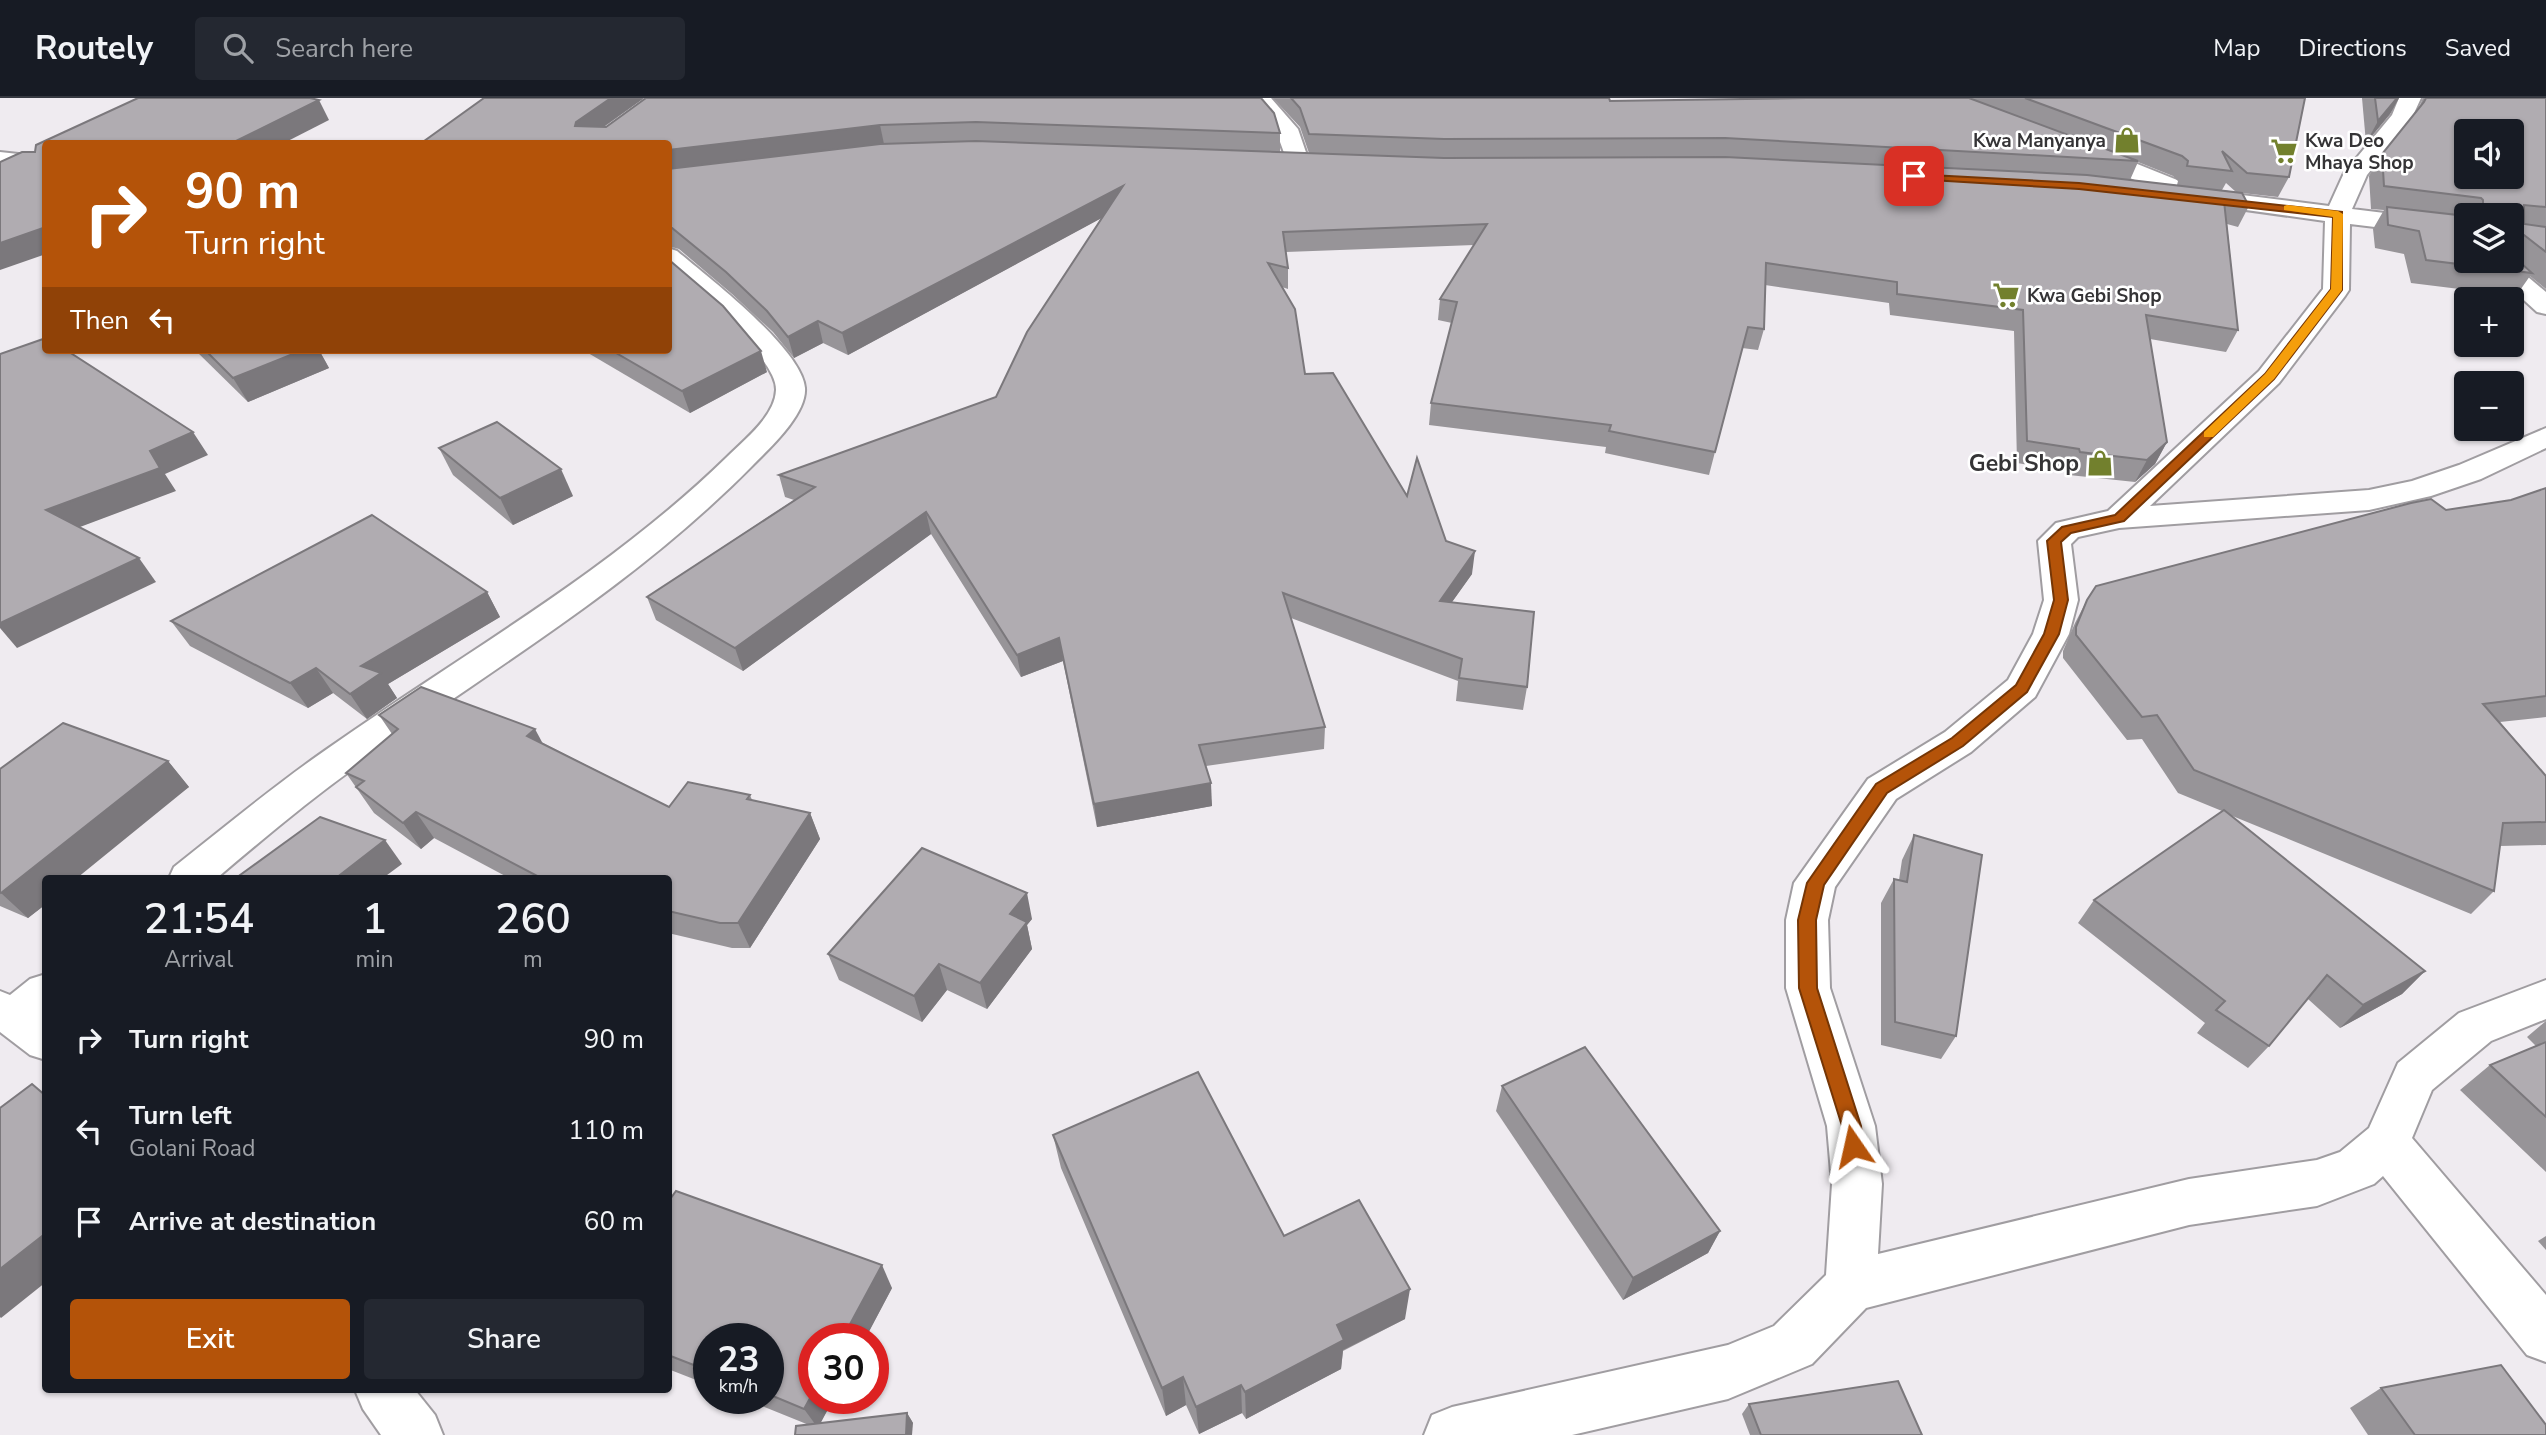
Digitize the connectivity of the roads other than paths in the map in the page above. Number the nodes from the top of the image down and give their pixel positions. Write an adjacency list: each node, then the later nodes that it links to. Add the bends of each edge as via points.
1 (1259, 98): 7 (street, via 1287,129)
2 (2410, 98): 11 (street, via 2402,117 2356,173)
3 (2063, 143): 10 (street)
4 (0, 159): 6 (street)
5 (1273, 163): 7 (street)
6 (42, 164)
7 (1298, 164): 8 (street)
8 (1325, 165)
9 (2118, 190): 10 (street)
10 (2197, 197): 11 (street)
11 (2338, 214): 12 (street); 17 (street, via 2336,290 2269,377)
12 (2454, 229)
13 (672, 260): 18 (street, via 757,336 783,366 791,389 768,431 716,488 586,592 287,798)
14 (2506, 273): 15 (street)
15 (2546, 306)
16 (2546, 437): 17 (street, via 2470,472 2370,500)
17 (2119, 518): 21 (street, via 2067,530 2054,541 2061,600 2051,634 2022,688 1958,742 1882,789 1815,883 1807,920 1808,988 1852,1126 1857,1184)
18 (193, 875)
19 (2546, 999): 20 (street, via 2475,1027 2414,1077)
20 (2386, 1143): 21 (street, via 2357,1168 2317,1183 2189,1202); 22 (street)
21 (1851, 1286): 25 (street, via 1793,1345 1728,1372)
22 (2546, 1336)
23 (384, 1393): 24 (street)
24 (415, 1435)
25 (1452, 1435)

